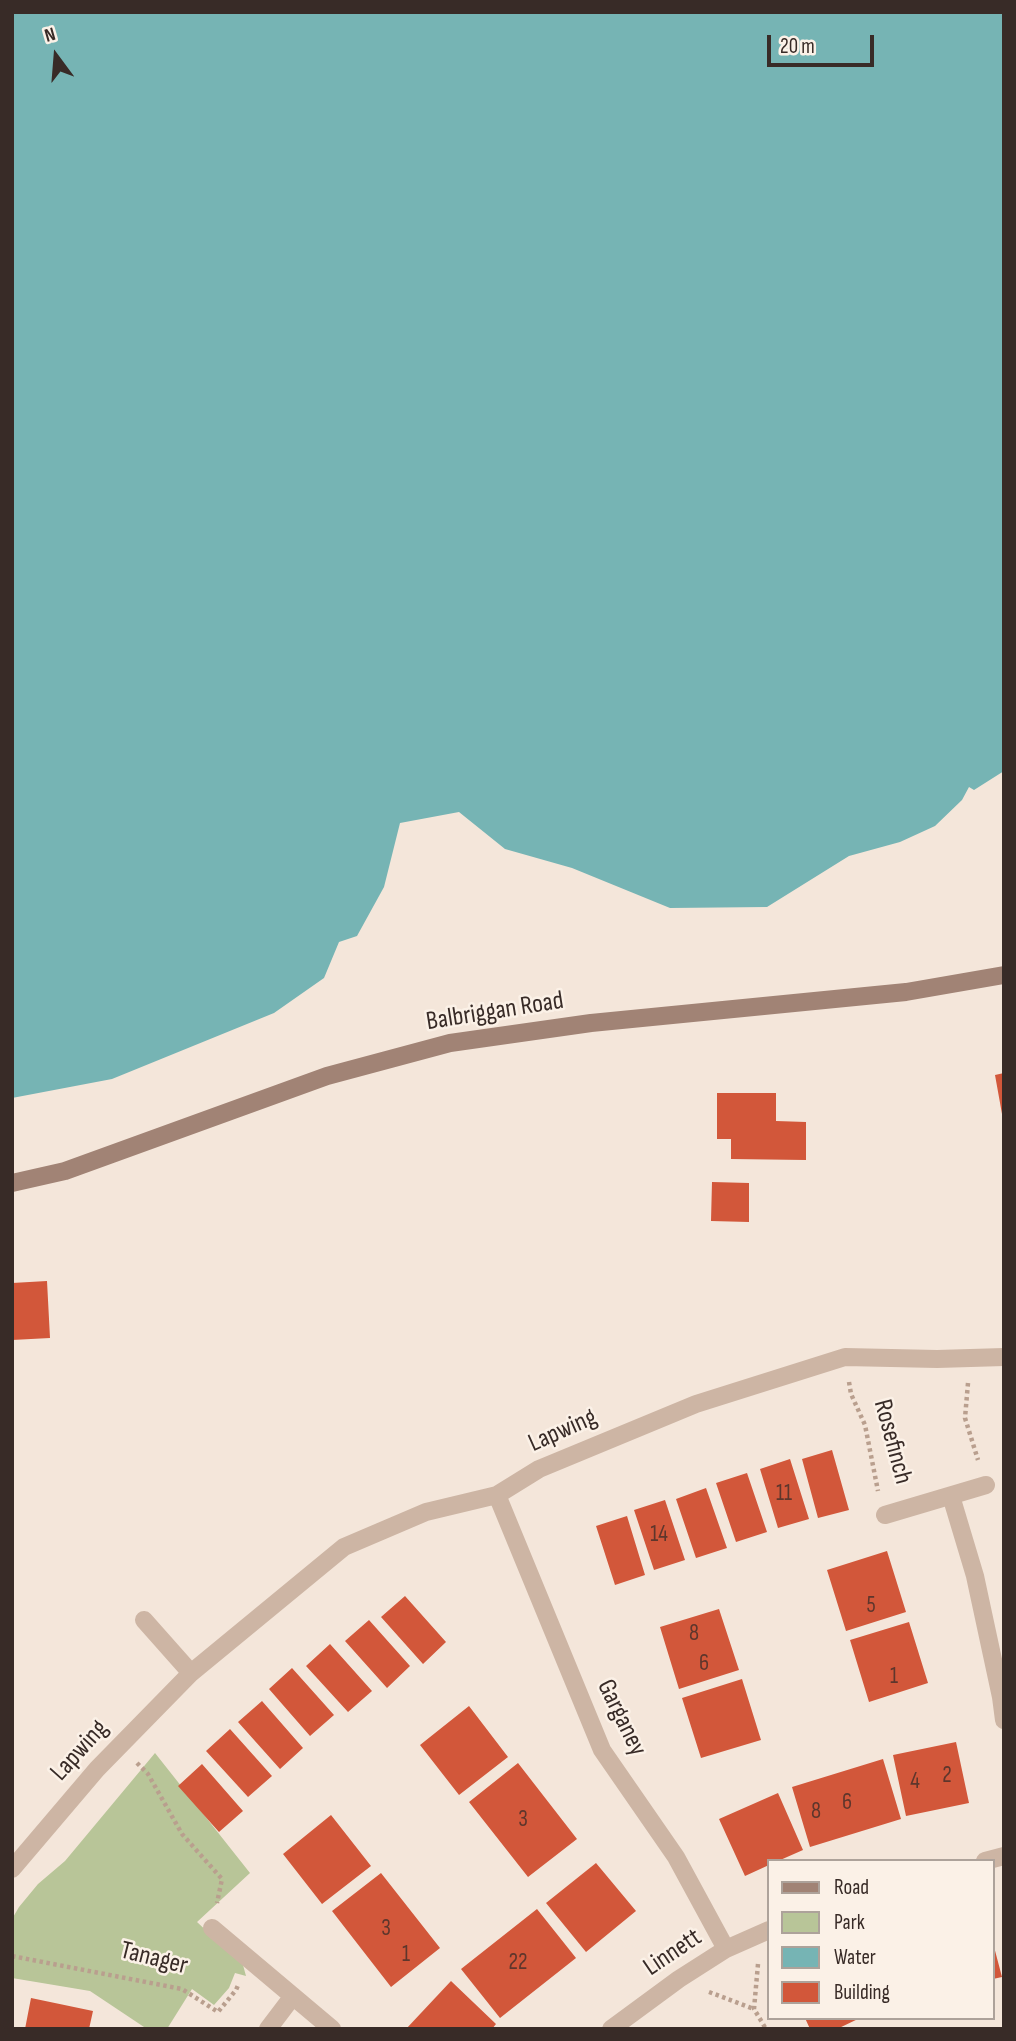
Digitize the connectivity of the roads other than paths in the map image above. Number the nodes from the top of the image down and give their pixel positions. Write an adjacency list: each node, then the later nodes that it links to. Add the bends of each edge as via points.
1 (1004, 975): 2 (main road, Balbriggan Road, via 906,992 591,1023 450,1043 327,1076 65,1171)
2 (12, 1183)
3 (1004, 1357): 5 (street, Lapwing, via 845,1357 695,1404 539,1469)
4 (986, 1485): 6 (street, Rosefinch)
5 (497, 1495): 9 (street, Lapwing, via 426,1512 344,1546); 14 (street, Garganey, via 602,1750 676,1857)
6 (951, 1496): 7 (street, Rosefinch); 10 (street, Rosefinch, via 975,1576)
7 (885, 1515)
8 (144, 1620): 9 (street)
9 (191, 1673): 11 (street, Lapwing, via 120,1744)
10 (1004, 1720)
11 (12, 1869)
12 (212, 1928): 15 (street, Tanager)
13 (768, 1930): 14 (street, Linnett)
14 (726, 1949): 18 (street, Linnett)
15 (293, 1996): 16 (street); 17 (street, Tanager)
16 (268, 2029)
17 (332, 2029)
18 (611, 2029)

